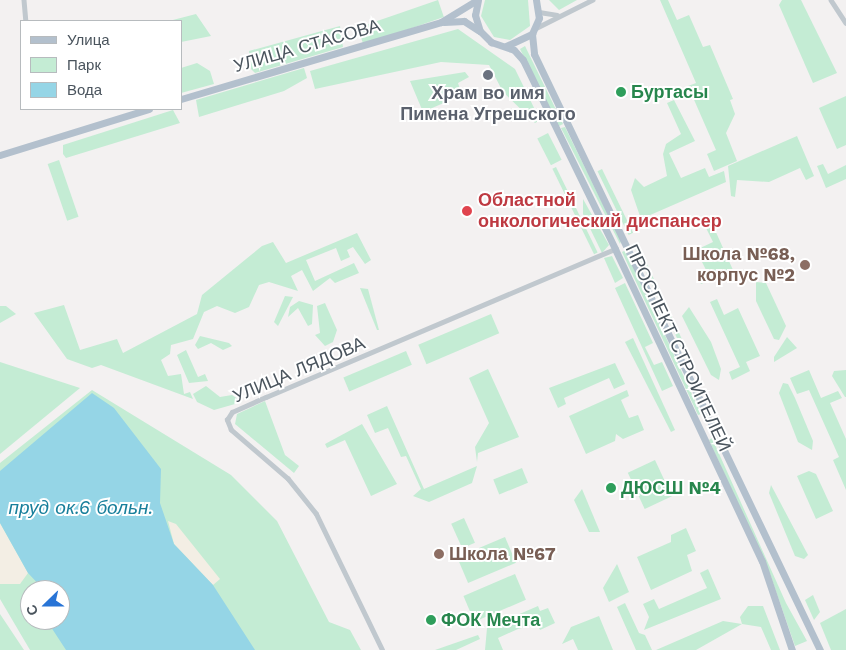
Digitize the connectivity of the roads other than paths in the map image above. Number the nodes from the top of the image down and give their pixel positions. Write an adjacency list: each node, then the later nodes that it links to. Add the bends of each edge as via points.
1 (24, 0): 8 (street)
2 (478, 0): 9 (main road, УЛИЦА СТАСОВА); 11 (main road, via 475,15)
3 (536, 0): 6 (main road, ПРОСПЕКТ СТРОИТЕЛЕЙ)
4 (592, 0): 7 (street)
5 (831, 0): 10 (street)
6 (539, 12): 7 (street); 12 (main road, ПРОСПЕКТ СТРОИТЕЛЕЙ)
7 (558, 15): 12 (street)
8 (26, 20)
9 (441, 22): 11 (main road, УЛИЦА СТАСОВА, via 464,21); 14 (main road, УЛИЦА СТАСОВА)
10 (846, 23)
11 (480, 31): 13 (main road, ПРОСПЕКТ СТРОИТЕЛЕЙ, via 491,42)
12 (534, 31): 13 (main road); 20 (main road, ПРОСПЕКТ СТРОИТЕЛЕЙ, via 534,54)
13 (506, 46): 17 (main road, ПРОСПЕКТ СТРОИТЕЛЕЙ, via 522,60)
14 (182, 99)
15 (146, 110): 16 (main road)
16 (0, 155)
17 (615, 249): 18 (street, УЛИЦА ЛЯДОВА, via 266,397 232,412 227,420 231,430 288,479 316,514); 19 (main road, ПРОСПЕКТ СТРОИТЕЛЕЙ, via 762,561)
18 (382, 650)
19 (792, 650)
20 (820, 650)

